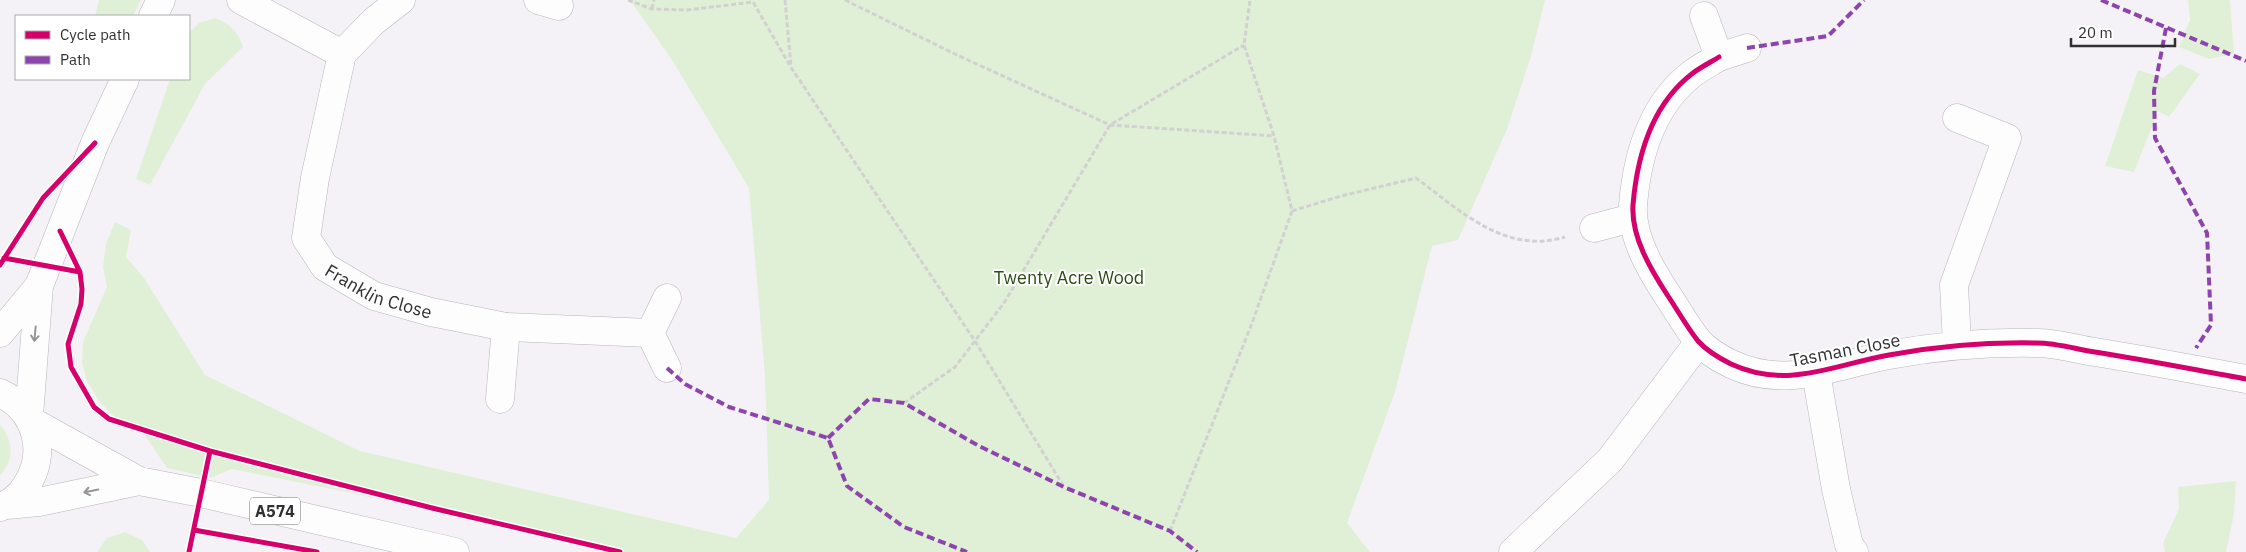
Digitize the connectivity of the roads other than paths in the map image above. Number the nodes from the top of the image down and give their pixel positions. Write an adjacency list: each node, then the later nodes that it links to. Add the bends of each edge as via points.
1 (161, 0): 4 (street)
2 (241, 0): 7 (street)
3 (401, 0): 7 (street, via 374,21)
4 (154, 15)
5 (1704, 16): 8 (street)
6 (1747, 48): 8 (street, Tasman Close)
7 (342, 54): 15 (street, Franklin Close, via 315,178 306,238 325,267 374,296 431,312)
8 (1719, 56): 11 (street, Tasman Close, via 1692,74 1672,94 1656,119 1636,176)
9 (125, 80): 13 (street, via 95,143)
10 (1958, 118): 19 (street, via 2007,138 1954,285)
11 (1632, 218): 12 (street); 18 (street, Tasman Close, via 1643,253)
12 (1594, 228)
13 (43, 276): 17 (street); 25 (street, one-way to 25)
14 (667, 298): 16 (street)
15 (506, 327): 16 (street, Franklin Close); 24 (street)
16 (650, 333): 20 (street)
17 (0, 334)
18 (1699, 342): 21 (street, Tasman Close, via 1717,357 1742,369 1769,376); 29 (street, via 1610,460)
19 (1957, 344): 21 (street, Tasman Close, via 1887,355); 22 (street, Tasman Close, via 2040,343)
20 (667, 368)
21 (1816, 373): 30 (street, Tasman Close, via 1836,489 1849,545)
22 (2246, 379)
23 (0, 393): 25 (street, A574, via 17,403)
24 (500, 399)
25 (30, 418): 26 (street, A574); 27 (street, A574, via 38,439 36,467 22,493)
26 (139, 481): 27 (street, A574, one-way to 27); 28 (street, A574)
27 (3, 508)
28 (455, 552)
29 (1513, 552)
30 (1854, 552)

